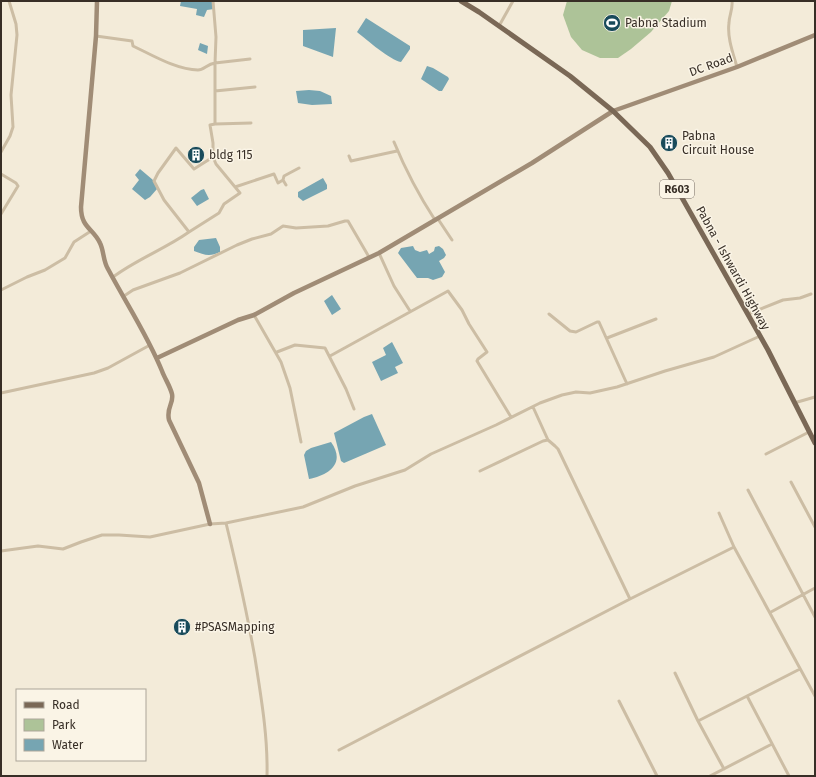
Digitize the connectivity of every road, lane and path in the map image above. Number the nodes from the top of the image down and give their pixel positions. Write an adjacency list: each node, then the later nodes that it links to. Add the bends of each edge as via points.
1 (9, 1): 20 (street, via 17,36 11,95 13,127)
2 (98, 1): 9 (street)
3 (213, 1): 11 (street)
4 (461, 1): 7 (main road, Pabna - Ishwardi Highway / R603)
5 (513, 1): 7 (street)
6 (732, 1): 12 (street, via 730,37)
7 (499, 26): 15 (main road, Pabna - Ishwardi Highway / R603, via 570,76)
8 (815, 35): 12 (street, DC Road)
9 (96, 36): 11 (street, via 132,41 133,46 176,66 198,70); 30 (street, via 81,207 82,218)
10 (250, 59): 11 (street)
11 (215, 63): 14 (street)
12 (737, 67): 15 (street, DC Road)
13 (255, 87): 14 (street)
14 (215, 91): 17 (street)
15 (613, 111): 29 (street, DC Road); 41 (main road, Pabna - Ishwardi Highway / R603, via 650,147 668,173)
16 (251, 123): 17 (street)
17 (215, 124): 22 (street, via 210,125)
18 (394, 142): 19 (street)
19 (397, 151): 21 (street, via 351,161); 29 (street, via 406,172)
20 (1, 152)
21 (349, 156)
22 (213, 157): 27 (street); 31 (street, via 194,169 176,148 154,181 164,200)
23 (299, 168): 25 (street, via 284,176)
24 (1, 174): 28 (street, via 18,186)
25 (283, 180): 26 (street); 27 (street, via 278,183 274,174)
26 (286, 185)
27 (236, 187): 31 (street, via 239,195 224,204 218,214)
28 (1, 214)
29 (437, 220): 32 (street); 33 (street, DC Road)
30 (91, 231): 35 (street, via 99,241); 36 (street, via 74,242 65,258)
31 (189, 232): 35 (street)
32 (452, 240)
33 (379, 253): 34 (street, DC Road); 39 (street, via 394,286)
34 (369, 258): 38 (street, via 348,221 328,226 283,226 271,234 237,245 180,273 133,290); 42 (street, DC Road)
35 (113, 277): 38 (street)
36 (1, 290)
37 (811, 294): 41 (street, via 783,300)
38 (124, 296): 46 (street)
39 (410, 312): 48 (street); 56 (street, via 449,292 488,352 477,361)
40 (549, 314): 45 (street, via 570,331 576,332 599,322)
41 (748, 314): 44 (main road, Pabna - Ishwardi Highway / R603)
42 (254, 315): 47 (street); 49 (street, DC Road)
43 (656, 320): 45 (street)
44 (760, 336): 50 (street, via 714,357); 53 (main road, Pabna - Ishwardi Highway / R603)
45 (607, 338): 50 (street)
46 (150, 345): 49 (street); 51 (street, via 94,373)
47 (277, 352): 48 (street, via 295,345 322,347); 59 (street, via 290,388)
48 (330, 356): 55 (street)
49 (157, 358): 67 (street, via 172,394 168,410 169,420 199,483)
50 (627, 384): 54 (street, via 590,393 562,395)
51 (1, 393)
52 (815, 398): 53 (street)
53 (794, 403): 57 (main road, Pabna - Ishwardi Highway / R603)
54 (533, 407): 56 (street); 58 (street)
55 (354, 409)
56 (511, 418): 66 (street, via 431,454 405,470 355,486 303,507)
57 (809, 432): 60 (main road, Pabna - Ishwardi Highway / R603); 61 (street)
58 (548, 440): 62 (street); 73 (street, via 558,449)
59 (301, 442)
60 (815, 443)
61 (766, 454)
62 (480, 471)
63 (792, 482): 68 (street)
64 (748, 490): 72 (street)
65 (719, 514): 69 (street)
66 (226, 523): 67 (street); 85 (street, via 261,695 268,753)
67 (210, 524): 70 (street, via 150,537 102,536 63,549 38,546)
68 (815, 527)
69 (734, 547): 73 (street); 74 (street)
70 (1, 551)
71 (815, 588): 72 (street)
72 (803, 594): 74 (street); 75 (street)
73 (630, 599): 83 (street)
74 (771, 612): 76 (street)
75 (815, 617)
76 (800, 669): 78 (street); 79 (street)
77 (675, 674): 81 (street)
78 (747, 696): 81 (street); 82 (street)
79 (815, 696)
80 (619, 702): 86 (street)
81 (698, 721): 84 (street)
82 (772, 744): 84 (street); 88 (street)
83 (339, 750)
84 (724, 769): 87 (street)
85 (267, 776)
86 (657, 776)
87 (710, 776)
88 (789, 776)

